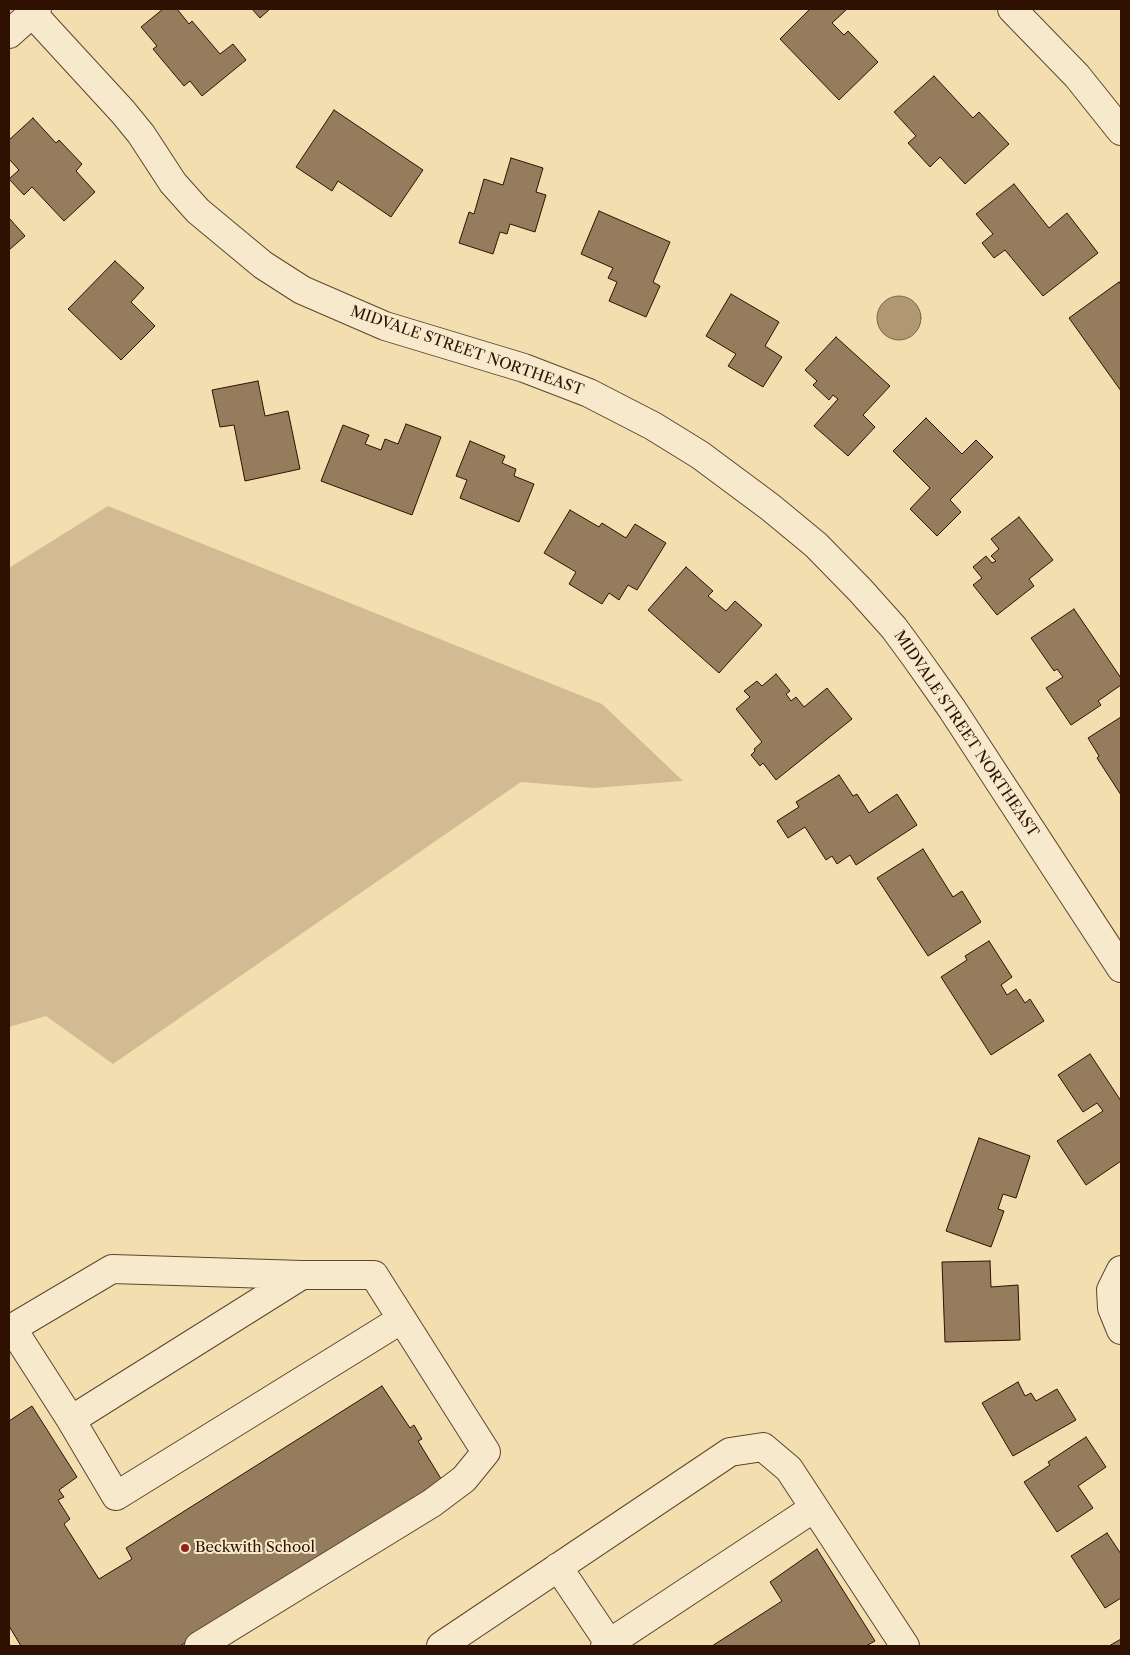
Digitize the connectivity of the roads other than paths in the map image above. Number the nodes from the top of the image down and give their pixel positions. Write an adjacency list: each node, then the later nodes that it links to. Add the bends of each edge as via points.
1 (1012, 9): 4 (street, via 1076,76)
2 (35, 11): 3 (street); 5 (street, MIDVALE STREET NORTHEAST, via 141,134 173,183 198,211 263,265 302,290 385,326 524,368 589,393 700,455 816,545 894,628 916,658)
3 (9, 34)
4 (1121, 131)
5 (1121, 968)
6 (302, 1276): 8 (street, via 374,1275); 9 (street, via 112,1269); 11 (street)
7 (1116, 1280): 10 (street, via 1112,1308)
8 (402, 1319): 11 (street, via 116,1496); 15 (street, via 486,1452 464,1479 432,1503)
9 (10, 1329): 11 (street)
10 (1121, 1330)
11 (71, 1420)
12 (814, 1508): 13 (street, via 789,1469 763,1447 730,1452); 14 (street); 17 (street)
13 (558, 1567): 14 (street); 16 (street)
14 (608, 1645)
15 (199, 1646)
16 (441, 1646)
17 (905, 1646)

